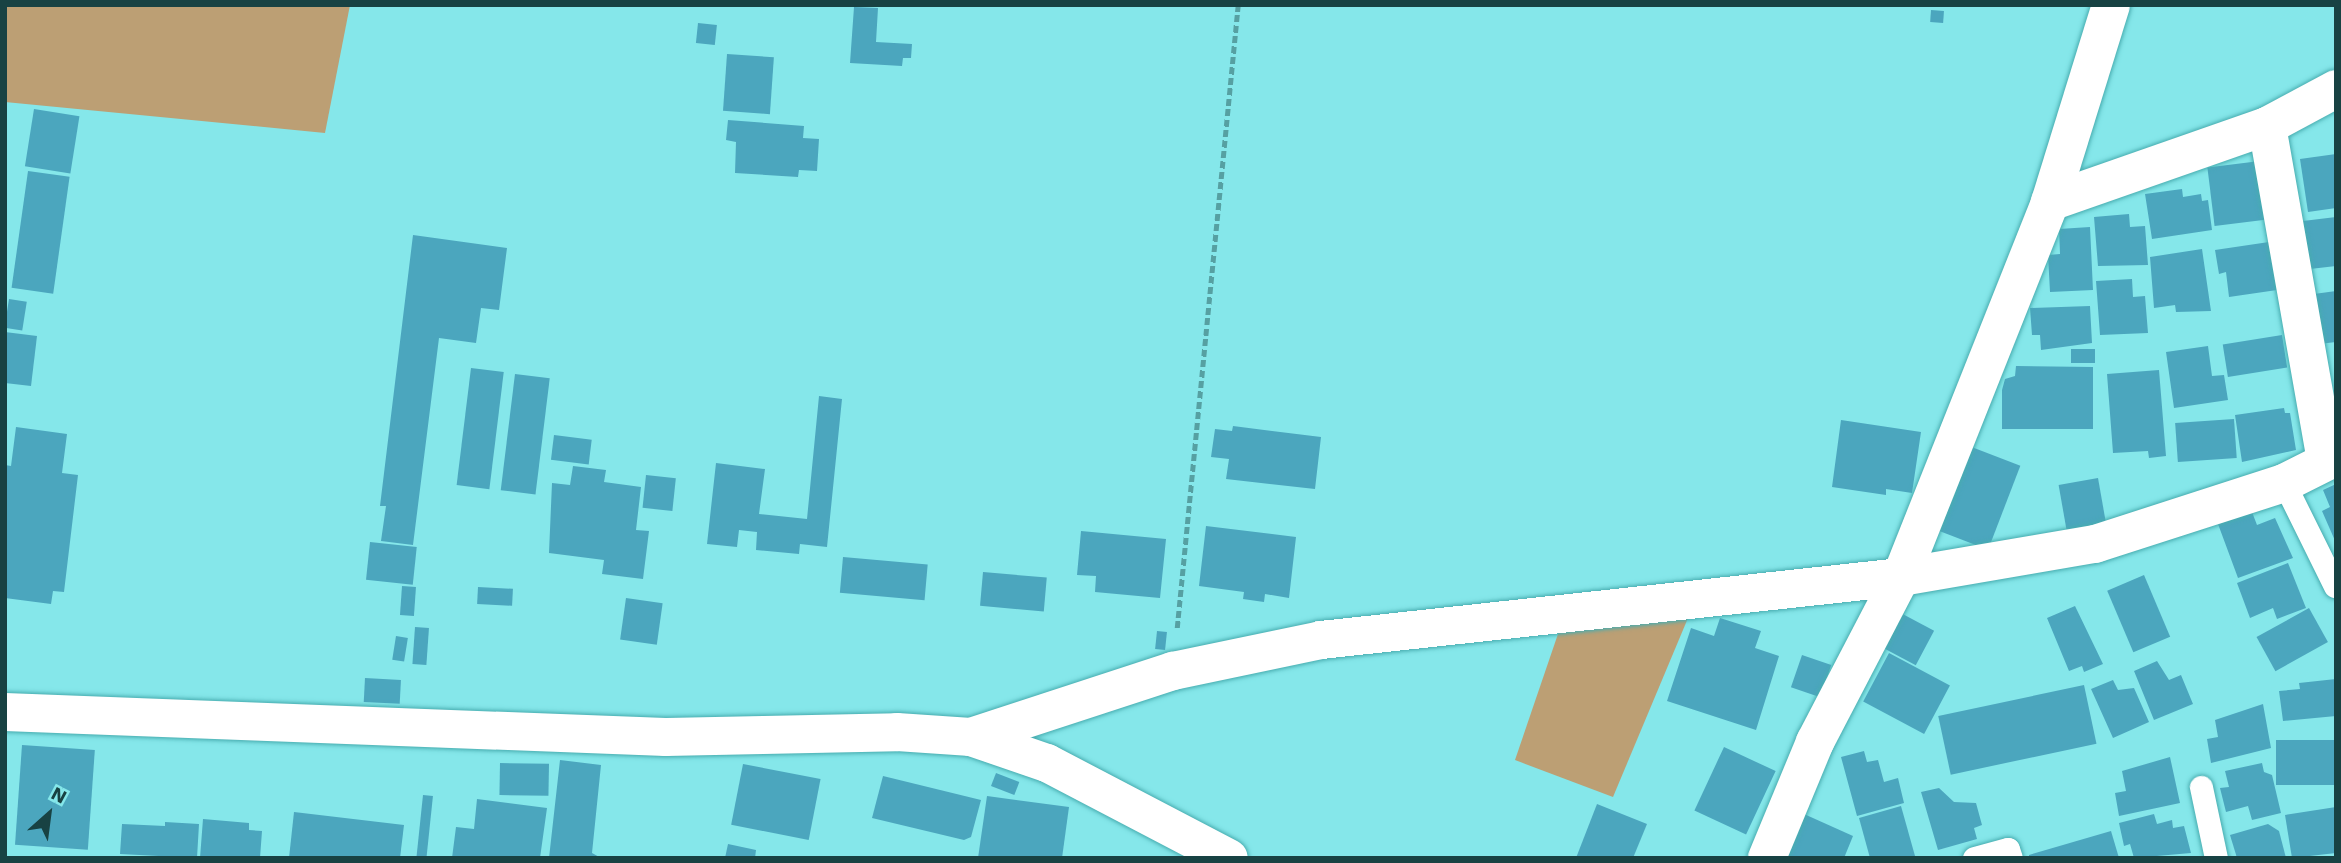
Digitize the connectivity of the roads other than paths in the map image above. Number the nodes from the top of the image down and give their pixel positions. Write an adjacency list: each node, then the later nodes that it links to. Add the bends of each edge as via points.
1 (2111, 5): 4 (street)
2 (2336, 89): 3 (street)
3 (2267, 126): 4 (street); 5 (street)
4 (2050, 202): 7 (street)
5 (2331, 459): 6 (street)
6 (2284, 483): 7 (street, via 2095,544); 8 (lane)
7 (1901, 576): 10 (street, via 1321,640 1173,671); 13 (street, via 1815,742)
8 (2335, 586)
9 (5, 712): 10 (street, via 666,737 897,732)
10 (971, 737): 12 (street, via 1047,763)
11 (2201, 787): 16 (lane)
12 (1229, 858)
13 (1768, 858)
14 (1973, 858): 15 (lane, via 2008,849)
15 (2011, 858)
16 (2216, 858)

